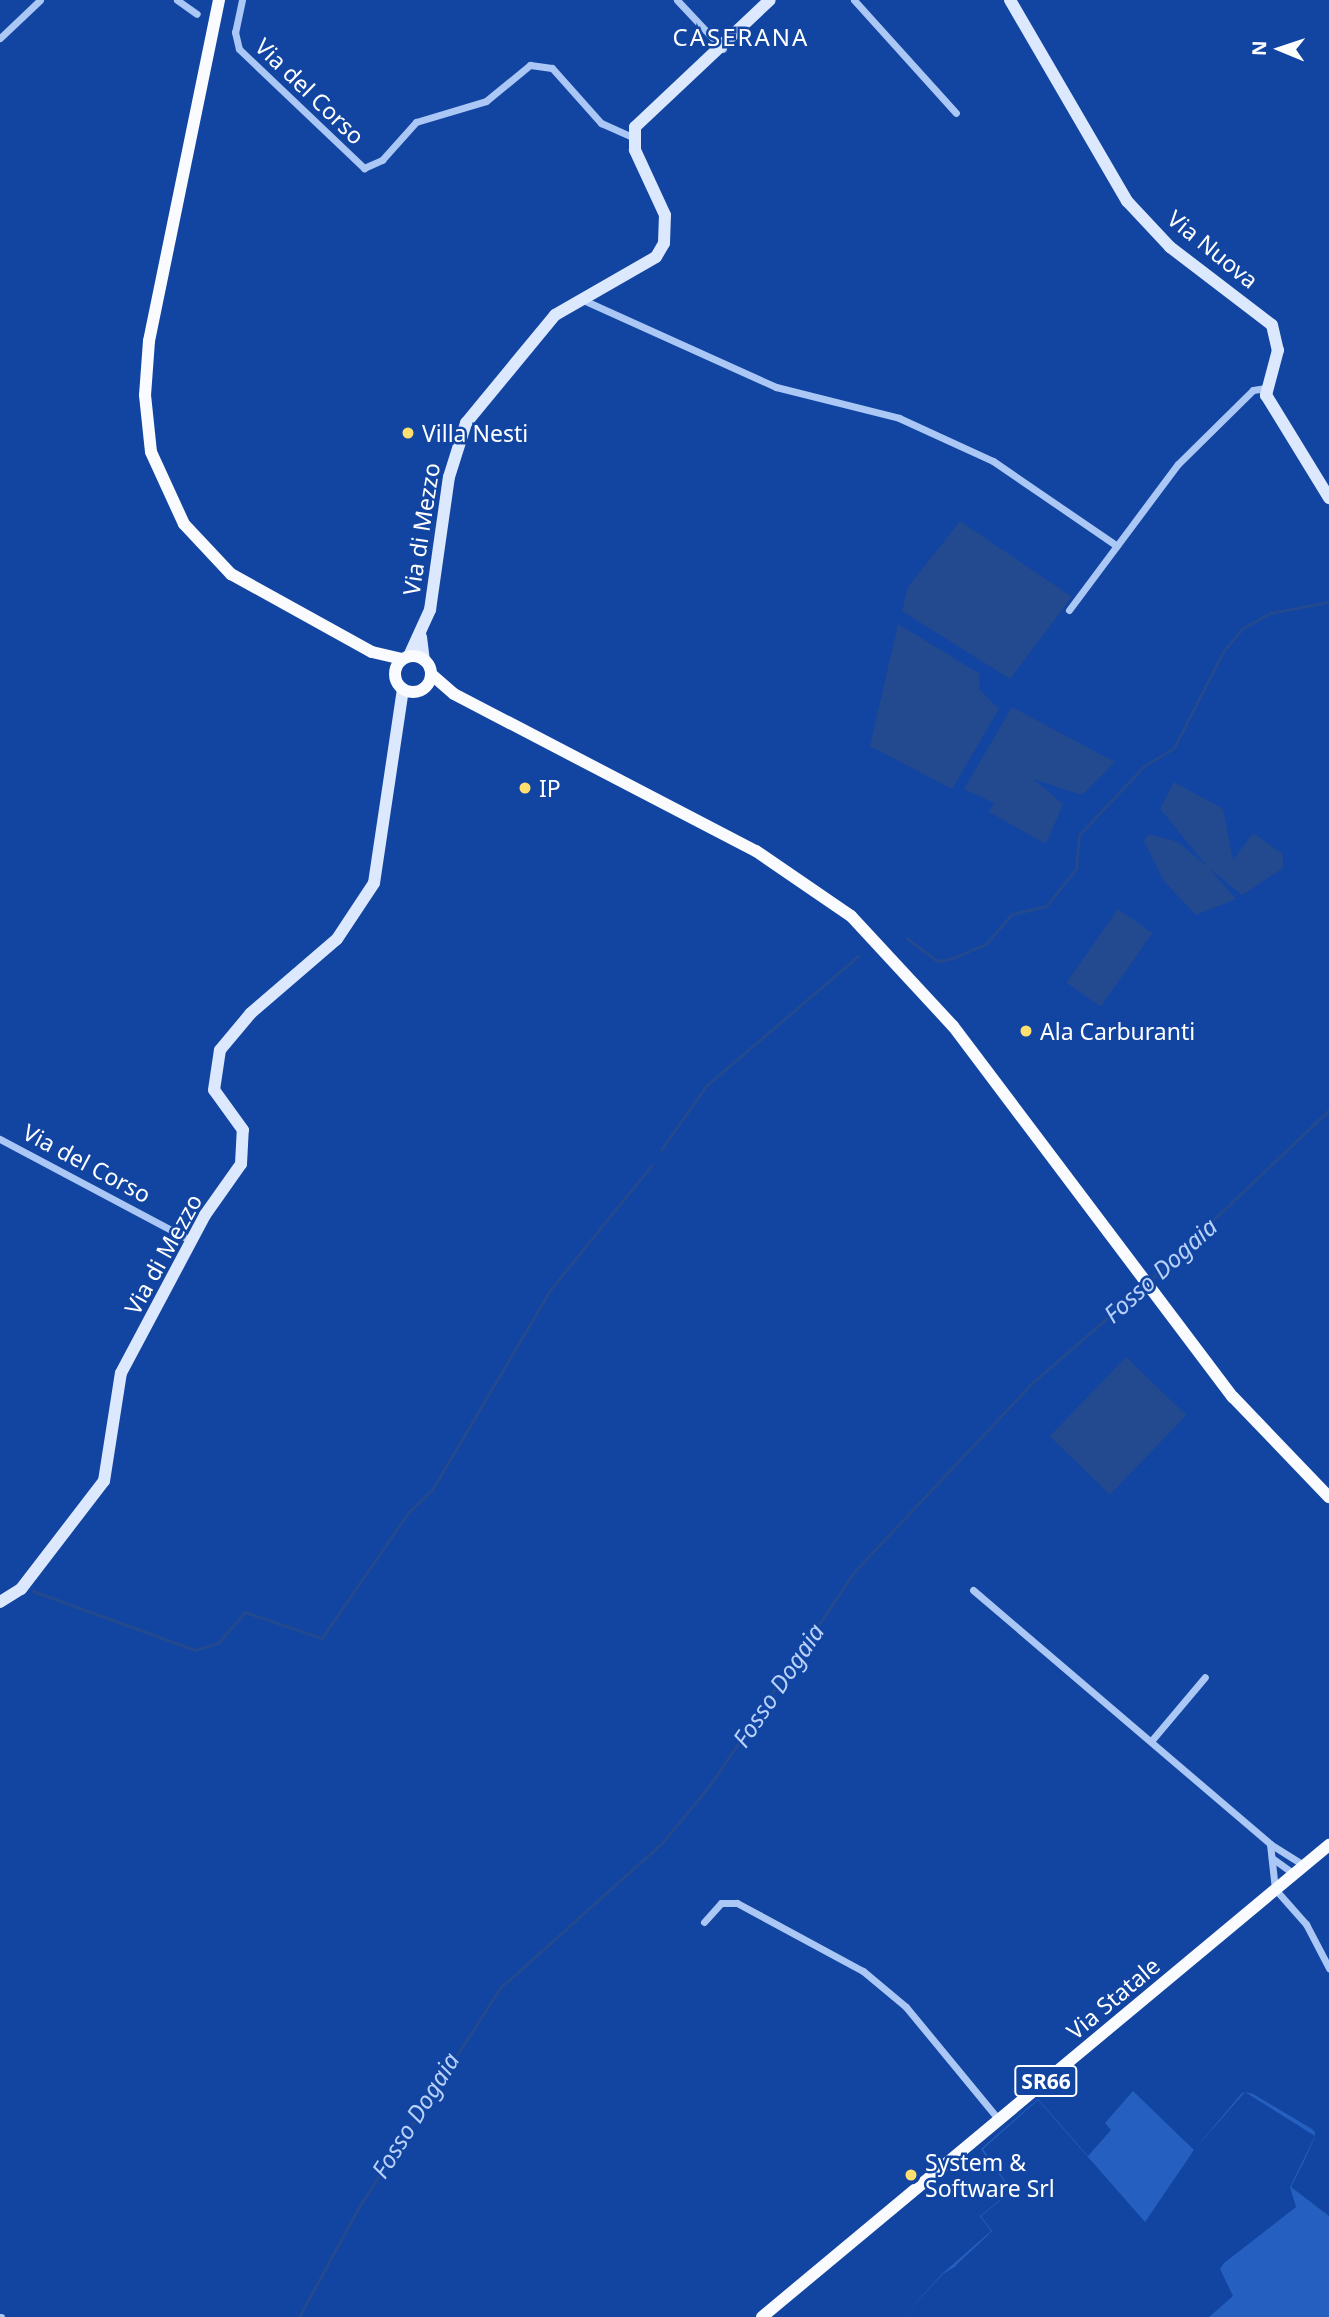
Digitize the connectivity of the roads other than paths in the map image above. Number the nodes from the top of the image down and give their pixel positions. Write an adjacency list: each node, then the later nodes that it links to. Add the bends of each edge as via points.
1 (40, 0): 10 (street)
2 (177, 0): 9 (street)
3 (219, 0): 20 (main road, via 149,341 145,396 151,452 171,503 214,560 255,593)
4 (242, 0): 13 (street, Via del Corso, via 239,49 363,168 382,160 416,122 486,101 530,65 555,71 601,123)
5 (677, 0): 11 (street)
6 (770, 0): 11 (street)
7 (854, 0): 12 (street)
8 (1010, 0): 15 (street, Via Nuova, via 1127,201 1170,247 1272,325 1278,350)
9 (197, 15)
10 (0, 38)
11 (724, 49): 13 (street, via 638,122)
12 (956, 113)
13 (632, 137): 14 (street, Via di Mezzo, via 665,215 664,243 644,268)
14 (579, 298): 17 (street, via 776,387 899,418 993,461); 19 (street, Via di Mezzo, via 555,315 466,423 454,453 439,570)
15 (1266, 388): 16 (street, via 1270,405); 17 (street, via 1253,390 1178,464)
16 (1329, 498)
17 (1117, 546): 18 (street)
18 (1069, 610)
19 (421, 637): 21 (street); 22 (street)
20 (372, 652): 21 (main road); 24 (main road)
21 (405, 658): 22 (main road); 24 (main road)
22 (424, 660): 23 (main road)
23 (432, 674): 25 (main road); 26 (main road)
24 (395, 675): 25 (main road)
25 (414, 690): 26 (main road); 28 (street, Via di Mezzo, via 404,709 383,852 370,891 337,939 251,1013 220,1050 215,1090 243,1130 244,1149)
26 (454, 694): 29 (main road, via 756,851 850,916 953,1026 1233,1397)
27 (0, 1139): 28 (street, Via del Corso)
28 (192, 1241): 31 (street, Via di Mezzo, via 121,1373 104,1481 21,1589)
29 (1327, 1498)
30 (973, 1590): 33 (street)
31 (0, 1602)
32 (1205, 1677): 33 (street)
33 (1152, 1740): 34 (street)
34 (1270, 1844): 36 (street); 37 (street)
35 (1329, 1845): 37 (main road, Via Statale / SR66)
36 (1272, 1858): 37 (street); 38 (street)
37 (1299, 1870): 38 (main road, Via Statale / SR66)
38 (1275, 1889): 40 (street, via 1306,1924); 41 (main road, Via Statale / SR66)
39 (704, 1922): 41 (street, via 721,1903 737,1903 863,1971 906,2007)
40 (1329, 1968)
41 (999, 2120): 42 (main road, Via Statale / SR66)
42 (762, 2317)

